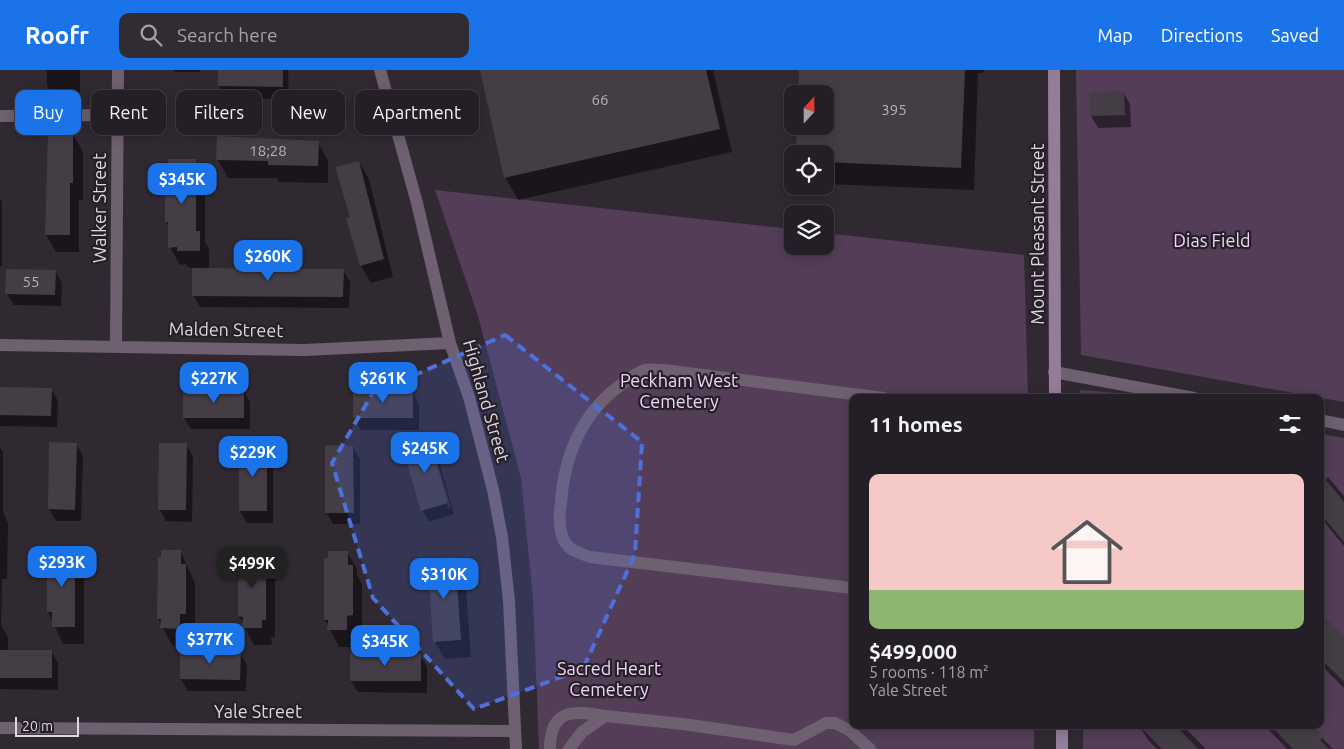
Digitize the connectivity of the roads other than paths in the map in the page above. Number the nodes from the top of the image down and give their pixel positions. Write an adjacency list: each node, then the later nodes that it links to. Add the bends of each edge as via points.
1 (118, 70): 4 (street, Walker Street)
2 (380, 70): 8 (street, Highland Street, via 417,203)
3 (1054, 70): 11 (main road, Mount Pleasant Street)
4 (118, 90)
5 (91, 115): 6 (street)
6 (0, 116)
7 (118, 135): 10 (street, Walker Street)
8 (450, 343): 10 (street, Malden Street, via 305,350); 21 (street, Highland Street, via 482,443 502,537 509,601)
9 (0, 345): 10 (street, Malden Street)
10 (116, 346)
11 (1054, 372): 13 (main road, Mount Pleasant Street); 14 (street)
12 (853, 394): 17 (street, via 646,370 610,392 574,441 566,465 559,516 562,536 568,546 590,557)
13 (1055, 394)
14 (1150, 394)
15 (1324, 421): 16 (street)
16 (1344, 425)
17 (849, 588)
18 (605, 716): 22 (street, via 683,724); 24 (street, via 581,711 564,714 556,722); 25 (street, via 582,732)
19 (0, 728): 21 (street, Yale Street)
20 (1062, 729): 27 (main road)
21 (515, 731): 23 (street, Highland Street)
22 (798, 745): 26 (street, via 826,723 835,723 849,730)
23 (516, 749)
24 (550, 749)
25 (569, 749)
26 (870, 749)
27 (1062, 749)

